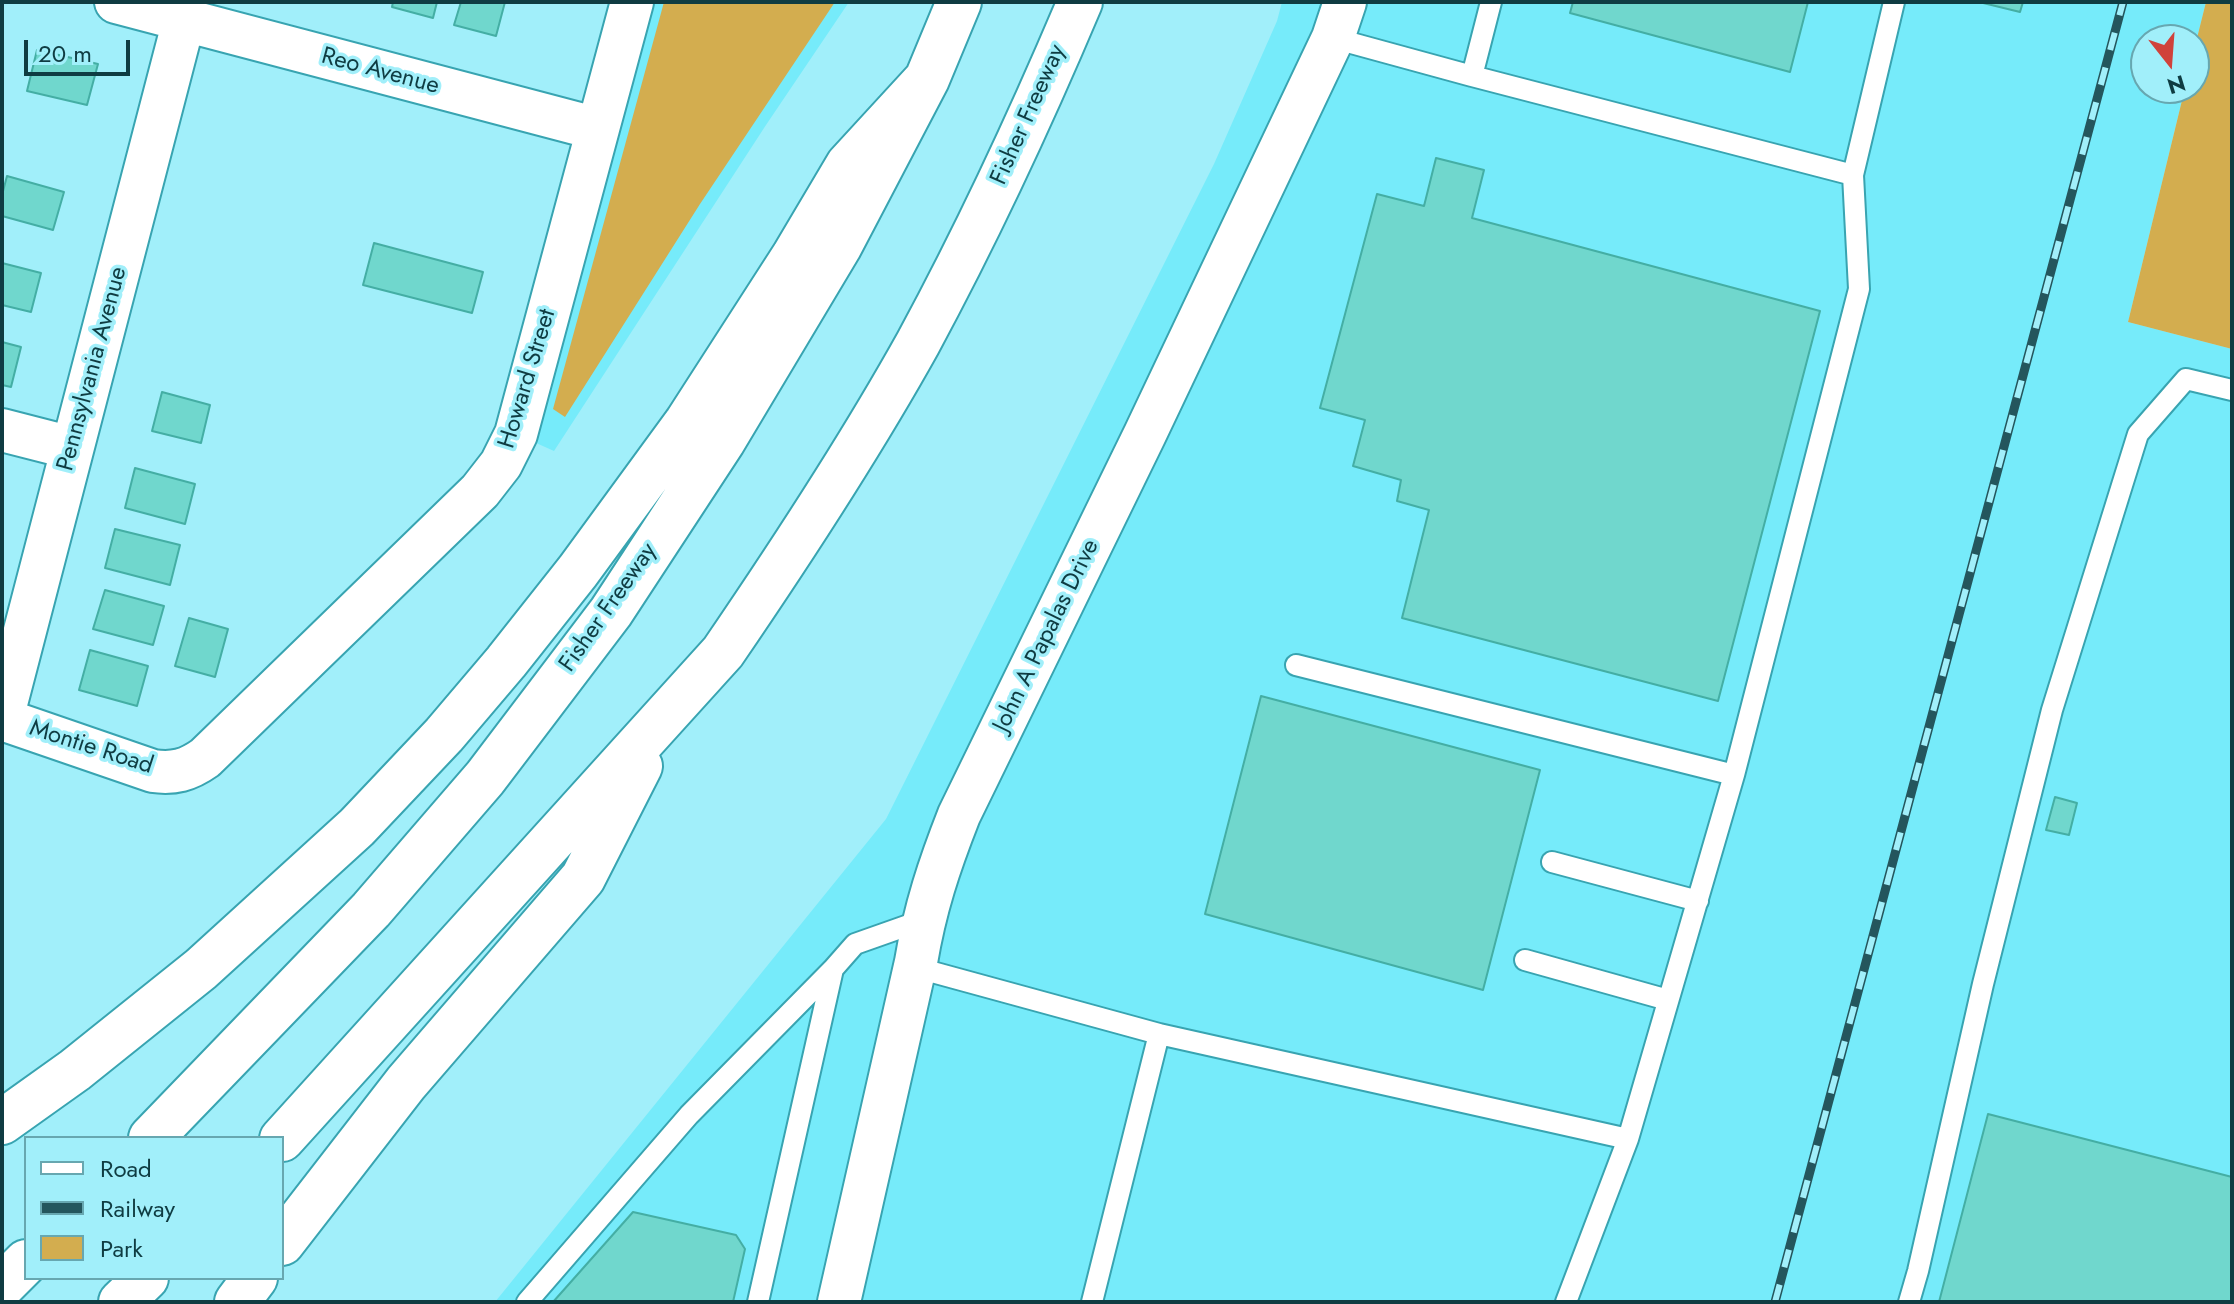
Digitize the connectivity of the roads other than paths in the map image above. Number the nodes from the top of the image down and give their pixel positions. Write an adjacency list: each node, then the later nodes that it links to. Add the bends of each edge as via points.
1 (116, 2): 7 (street, Reo Avenue)
2 (632, 2): 11 (street, Howard Street)
3 (959, 2): 10 (highway, Fisher Freeway)
4 (1080, 2): 17 (highway, Fisher Freeway, via 1034,110 917,343 782,566 723,652)
5 (1491, 2): 9 (lane)
6 (1894, 2): 12 (lane)
7 (184, 20): 11 (street, Reo Avenue); 15 (street, Pennsylvania Avenue)
8 (1339, 20): 9 (lane); 23 (street, John A Papalas Drive, via 959,815)
9 (1472, 76): 12 (lane)
10 (927, 79): 29 (highway, via 848,165 687,422 569,582 444,735 357,827 201,969); 30 (highway, Fisher Freeway, via 839,247 723,441 611,612 485,778 371,910)
11 (598, 129): 19 (street, Howard Street, via 516,434 501,464 480,491 205,758)
12 (1853, 175): 20 (lane, via 1859,289)
13 (2232, 390): 45 (lane, via 2186,379 2138,434 2052,710)
14 (2, 430): 15 (street)
15 (72, 448): 18 (street, Pennsylvania Avenue)
16 (1296, 665): 20 (lane)
17 (667, 714): 31 (highway, Fisher Freeway); 33 (highway, via 583,878 406,1083)
18 (2, 719): 19 (street, Montie Road, via 153,771)
19 (180, 771)
20 (1734, 775): 22 (lane)
21 (1552, 862): 22 (lane)
22 (1698, 901): 27 (lane)
23 (923, 920): 25 (street, John A Papalas Drive); 26 (lane, via 855,944)
24 (1525, 960): 27 (lane)
25 (914, 967): 28 (lane); 42 (street, John A Papalas Drive)
26 (833, 969): 40 (lane, via 689,1115); 41 (lane)
27 (1668, 1000): 32 (lane)
28 (1159, 1034): 32 (lane); 43 (lane)
29 (2, 1122)
30 (153, 1136)
31 (284, 1137)
32 (1628, 1139): 44 (lane)
33 (284, 1240)
34 (24, 1264): 37 (highway)
35 (144, 1280): 38 (highway)
36 (254, 1280): 39 (highway)
37 (2, 1286)
38 (121, 1302)
39 (237, 1302)
40 (527, 1302)
41 (758, 1302)
42 (839, 1302)
43 (1092, 1302)
44 (1566, 1302)
45 (1909, 1302)

